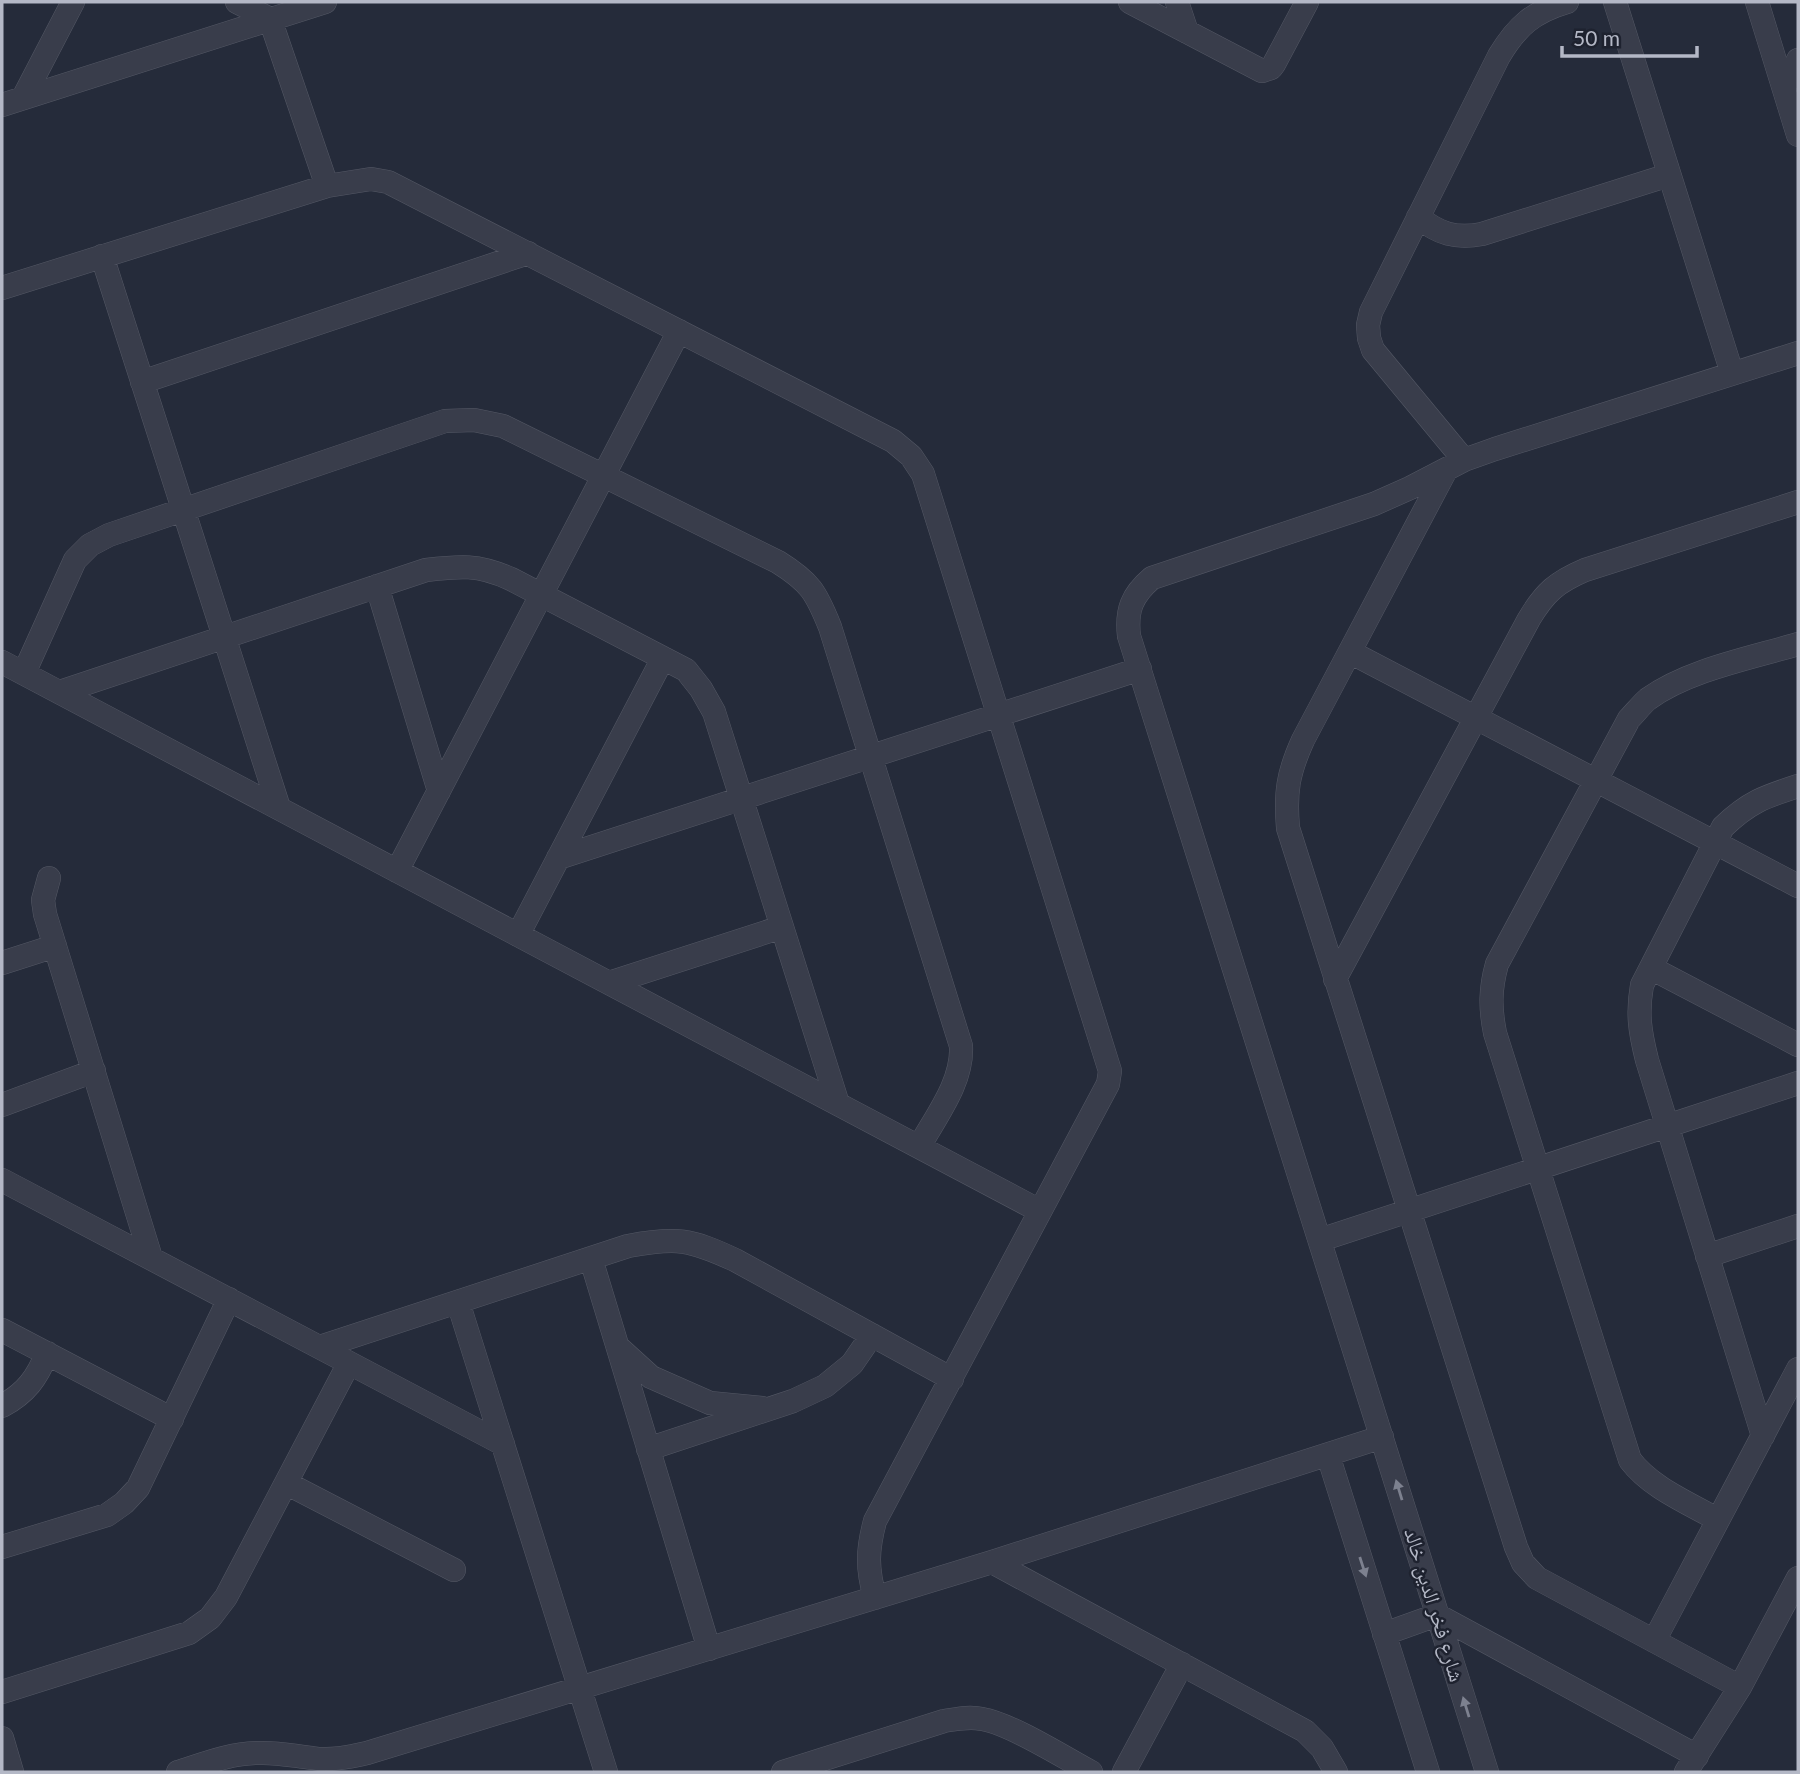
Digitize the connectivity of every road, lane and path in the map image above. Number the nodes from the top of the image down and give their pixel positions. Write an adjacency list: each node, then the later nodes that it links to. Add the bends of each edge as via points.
1 (73, 2): 14 (street)
2 (237, 2): 10 (street)
3 (325, 2): 10 (street)
4 (1130, 2): 11 (street)
5 (1177, 2): 11 (street)
6 (1307, 2): 11 (street, via 1267,71)
7 (1567, 2): 18 (street, via 1534,15 1513,33)
8 (1615, 2): 16 (street)
9 (1756, 2): 13 (street)
10 (270, 19): 14 (street); 17 (street)
11 (1187, 32)
12 (1798, 60): 13 (street)
13 (1784, 88): 15 (street)
14 (12, 102)
15 (1798, 135)
16 (1670, 175): 18 (street, via 1465,237 1448,235); 24 (street)
17 (327, 186): 19 (street, via 371,179 388,182); 20 (street)
18 (1418, 217): 26 (street, via 1371,312 1369,338)
19 (528, 253): 22 (street); 25 (street)
20 (102, 256): 21 (street); 25 (street)
21 (2, 288)
22 (679, 331): 27 (street); 40 (street, via 894,441 911,456 923,474)
23 (1798, 353): 24 (street, شارع فخر الدين خالد)
24 (1732, 373): 26 (street, شارع فخر الدين خالد)
25 (142, 382): 29 (street)
26 (1455, 465): 34 (street); 37 (street, شارع فخر الدين خالد, via 1374,504 1152,578 1139,589 1127,620)
27 (604, 476): 29 (street, via 503,426 474,420 445,422); 31 (street); 42 (street, via 802,577 818,597 830,627)
28 (1798, 502): 41 (street, via 1562,580 1542,597)
29 (183, 510): 32 (street); 38 (street, via 109,535 75,560)
30 (377, 586): 31 (street, via 456,566 487,568); 32 (street); 45 (street)
31 (541, 595): 35 (street); 45 (street)
32 (224, 637): 39 (street); 47 (street)
33 (1798, 644): 43 (street, via 1695,676 1647,700 1629,719)
34 (1350, 652): 41 (street); 58 (street, via 1294,759 1285,798 1296,858)
35 (663, 659): 46 (street, via 686,670 701,690 713,712); 49 (street)
36 (2, 662): 38 (street)
37 (1140, 669): 40 (street); 72 (street, شارع فخر الدين خالد)
38 (24, 673): 39 (street)
39 (60, 692): 47 (street)
40 (999, 715): 42 (street); 69 (street, via 1110,1072 1108,1084)
41 (1476, 719): 43 (street); 58 (street)
42 (871, 757): 46 (street); 66 (street, via 961,1046 958,1073)
43 (1596, 781): 48 (street); 67 (street, via 1502,953 1491,986 1495,1033)
44 (1798, 786): 48 (street, via 1743,808)
45 (439, 791): 50 (street)
46 (741, 799): 49 (street); 53 (street)
47 (279, 808): 50 (street)
48 (1714, 842): 52 (street); 57 (street)
49 (558, 858): 54 (street)
50 (397, 871): 54 (street)
51 (49, 878): 55 (street, via 43,900)
52 (1798, 886)
53 (782, 928): 59 (street); 63 (street)
54 (518, 935): 59 (street)
55 (55, 946): 56 (street); 61 (street)
56 (2, 963)
57 (1651, 968): 60 (street); 65 (street, via 1642,985 1638,1010)
58 (1335, 979): 70 (street)
59 (609, 983): 63 (street)
60 (1798, 1045)
61 (94, 1071): 64 (street); 74 (street)
62 (1798, 1083): 65 (street)
63 (838, 1104): 66 (street)
64 (2, 1105)
65 (1667, 1126): 67 (street); 73 (street)
66 (919, 1147): 69 (street)
67 (1538, 1168): 70 (street); 95 (street, via 1630,1460 1650,1480)
68 (2, 1180): 74 (street)
69 (1040, 1211): 85 (street)
70 (1409, 1211): 72 (street); 103 (street, via 1523,1563 1537,1578)
71 (1798, 1226): 73 (street)
72 (1320, 1240): 90 (street, شارع فخر الدين خالد)
73 (1707, 1256): 89 (street)
74 (151, 1258): 76 (street)
75 (591, 1259): 77 (street); 79 (street, via 664,1239 701,1244); 81 (street)
76 (229, 1300): 80 (street); 88 (street)
77 (457, 1302): 80 (street); 91 (street)
78 (2, 1330): 82 (street)
79 (872, 1335): 85 (street); 87 (street, via 852,1364 825,1386)
80 (320, 1347): 83 (street)
81 (618, 1348): 87 (street, via 651,1377 710,1403); 92 (street)
82 (47, 1353): 86 (street, via 30,1386); 88 (street)
83 (349, 1363): 91 (street); 94 (street)
84 (1798, 1369): 89 (street)
85 (951, 1379): 100 (street, via 875,1521 868,1546 868,1573)
86 (2, 1406)
87 (769, 1409): 92 (street)
88 (172, 1419): 96 (street, via 138,1488 124,1503 107,1514)
89 (1763, 1436): 95 (street)
90 (1382, 1437): 93 (street); 101 (street, شارع فخر الدين خالد, one-way to 90)
91 (503, 1444): 107 (street)
92 (648, 1449): 104 (street)
93 (1328, 1455): 97 (street); 102 (street, one-way to 102)
94 (286, 1483): 98 (street); 108 (street, via 226,1597 210,1618 189,1633)
95 (1718, 1520): 103 (street)
96 (2, 1547)
97 (992, 1562): 100 (street); 105 (street)
98 (454, 1570)
99 (1798, 1578): 106 (street)
100 (875, 1598): 104 (street)
101 (1437, 1615): 102 (street); 110 (street); 119 (street, شارع فخر الدين خالد, one-way to 101)
102 (1384, 1634): 118 (street)
103 (1654, 1641): 106 (street)
104 (709, 1649): 107 (street)
105 (1182, 1664): 116 (street); 117 (street, via 1305,1731)
106 (1740, 1687): 110 (street)
107 (580, 1688): 112 (street, via 340,1759 254,1752); 113 (street)
108 (2, 1692)
109 (2, 1738): 111 (street)
110 (1691, 1764)
111 (12, 1772)
112 (178, 1772)
113 (606, 1772)
114 (783, 1772): 115 (street, via 965,1717 1005,1727)
115 (1091, 1772)
116 (1124, 1772)
117 (1336, 1772)
118 (1428, 1772)
119 (1487, 1772)

